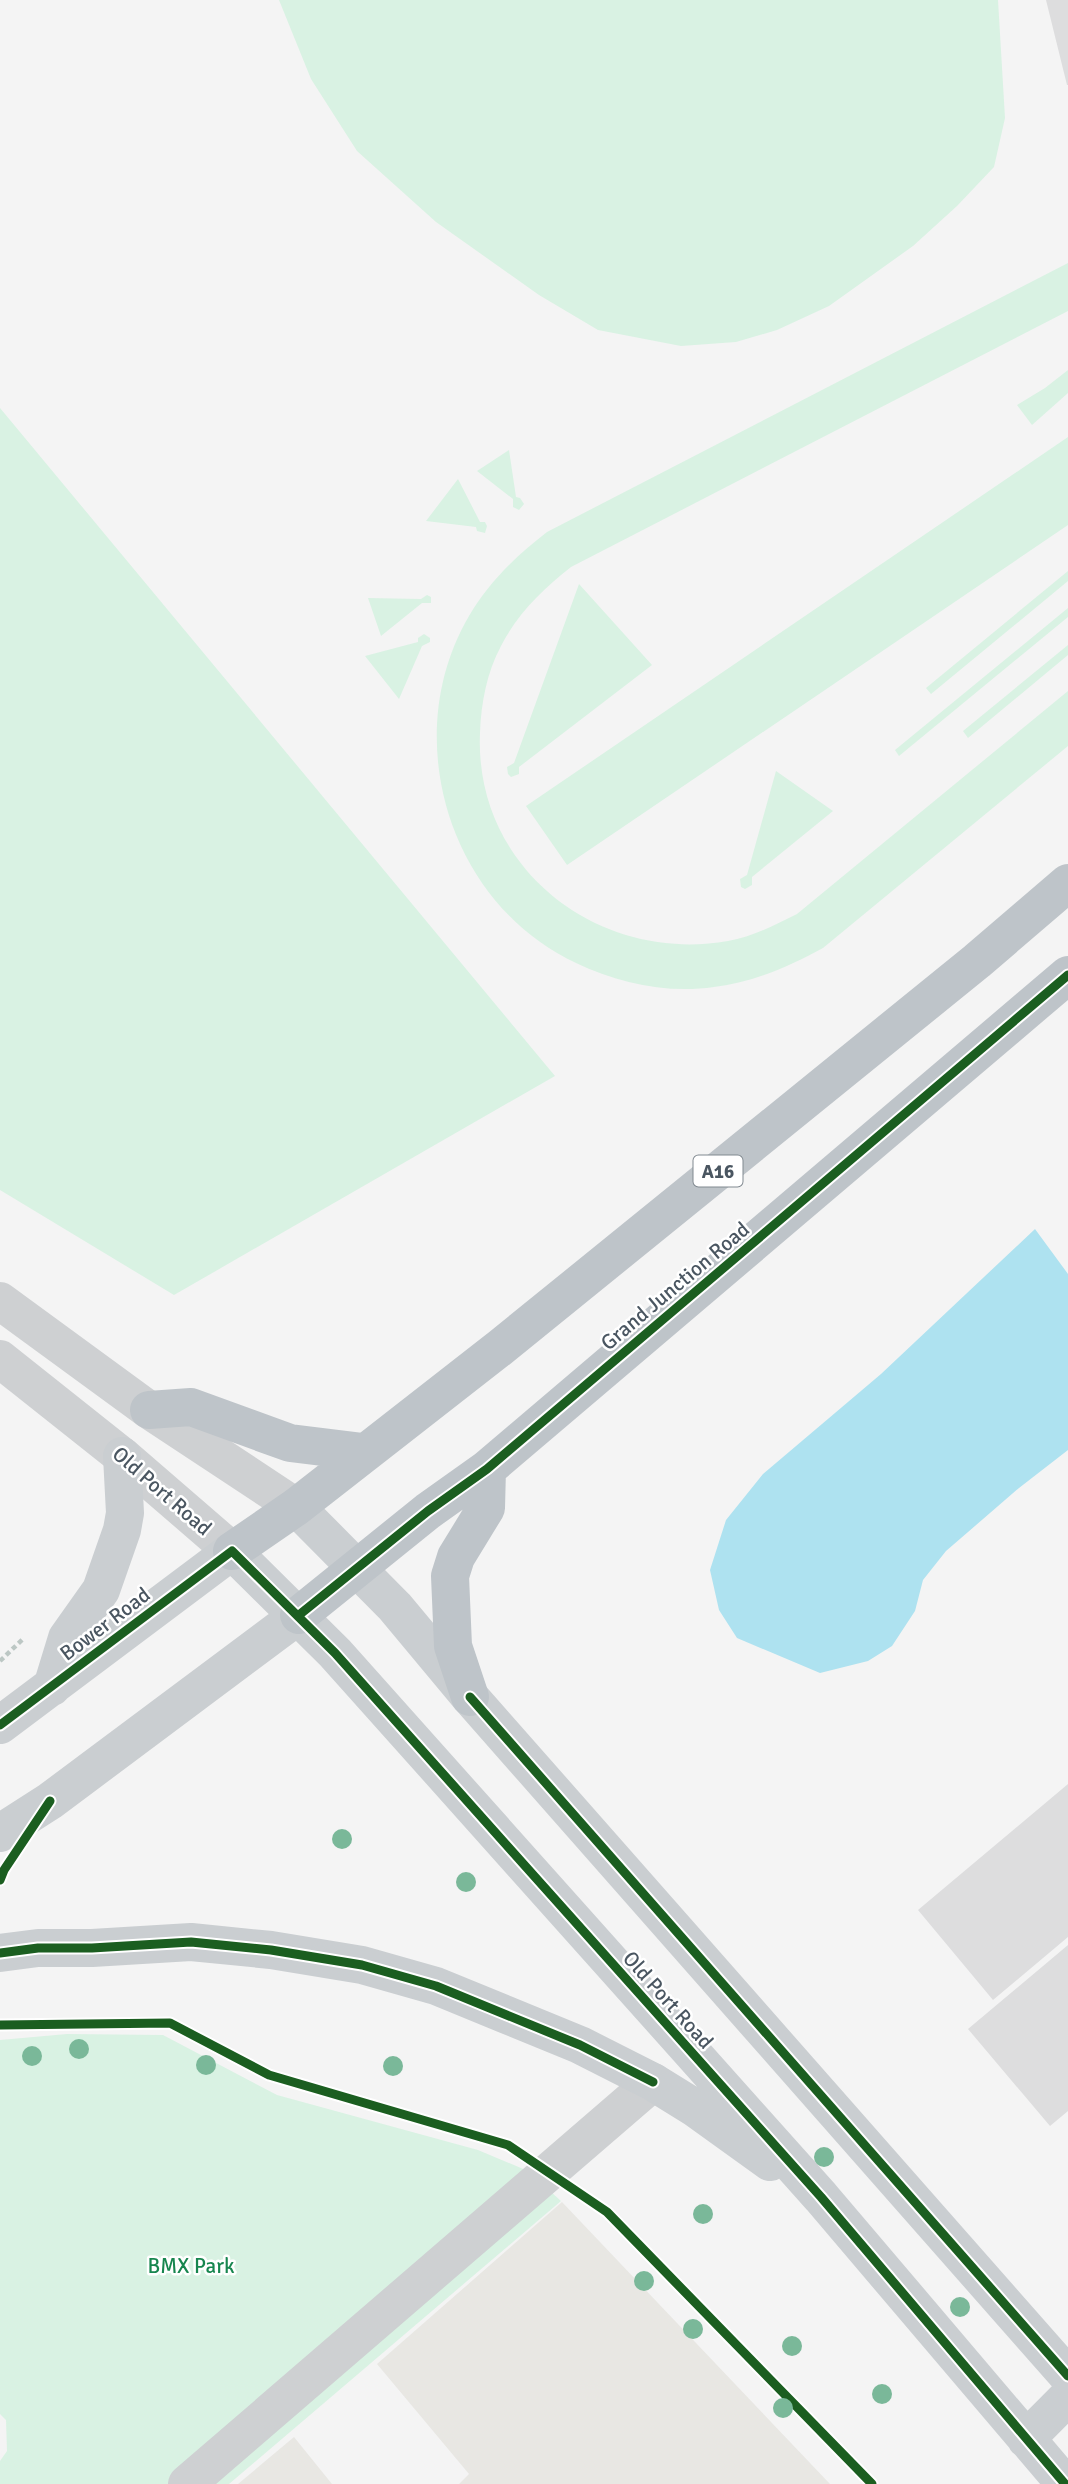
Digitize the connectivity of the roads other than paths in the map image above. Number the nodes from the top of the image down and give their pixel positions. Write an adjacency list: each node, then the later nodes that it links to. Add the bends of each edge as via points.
1 (1068, 883): 6 (highway, A16, via 512,1339)
2 (1068, 975): 8 (highway, Grand Junction Road)
3 (0, 1301): 5 (street)
4 (0, 1359): 7 (street, Old Port Road)
5 (149, 1409): 6 (highway, via 191,1407 290,1443); 9 (street)
6 (363, 1452): 9 (highway, A16)
7 (122, 1456): 10 (street, Old Port Road); 13 (main road, via 122,1530 102,1590 67,1638)
8 (487, 1469): 11 (highway, Grand Junction Road); 14 (highway, via 486,1508 456,1557 450,1576 453,1646)
9 (296, 1507): 10 (highway, A16); 11 (main road)
10 (232, 1551): 12 (main road, Old Port Road); 13 (main road, Bower Road / A16)
11 (357, 1567): 12 (highway, Grand Junction Road); 14 (main road)
12 (299, 1615): 16 (main road, via 50,1801); 19 (main road, Old Port Road)
13 (52, 1687): 15 (main road, Bower Road / A16)
14 (470, 1697): 20 (main road)
15 (0, 1724)
16 (0, 1833)
17 (0, 1953): 18 (main road, via 191,1942 362,1965 436,1986 580,2045)
18 (653, 2082): 19 (main road); 23 (street)
19 (821, 2197): 22 (main road, Old Port Road)
20 (1068, 2376)
21 (1068, 2397): 22 (main road)
22 (1026, 2438): 24 (main road, Old Port Road)
23 (187, 2484)
24 (1065, 2484)

